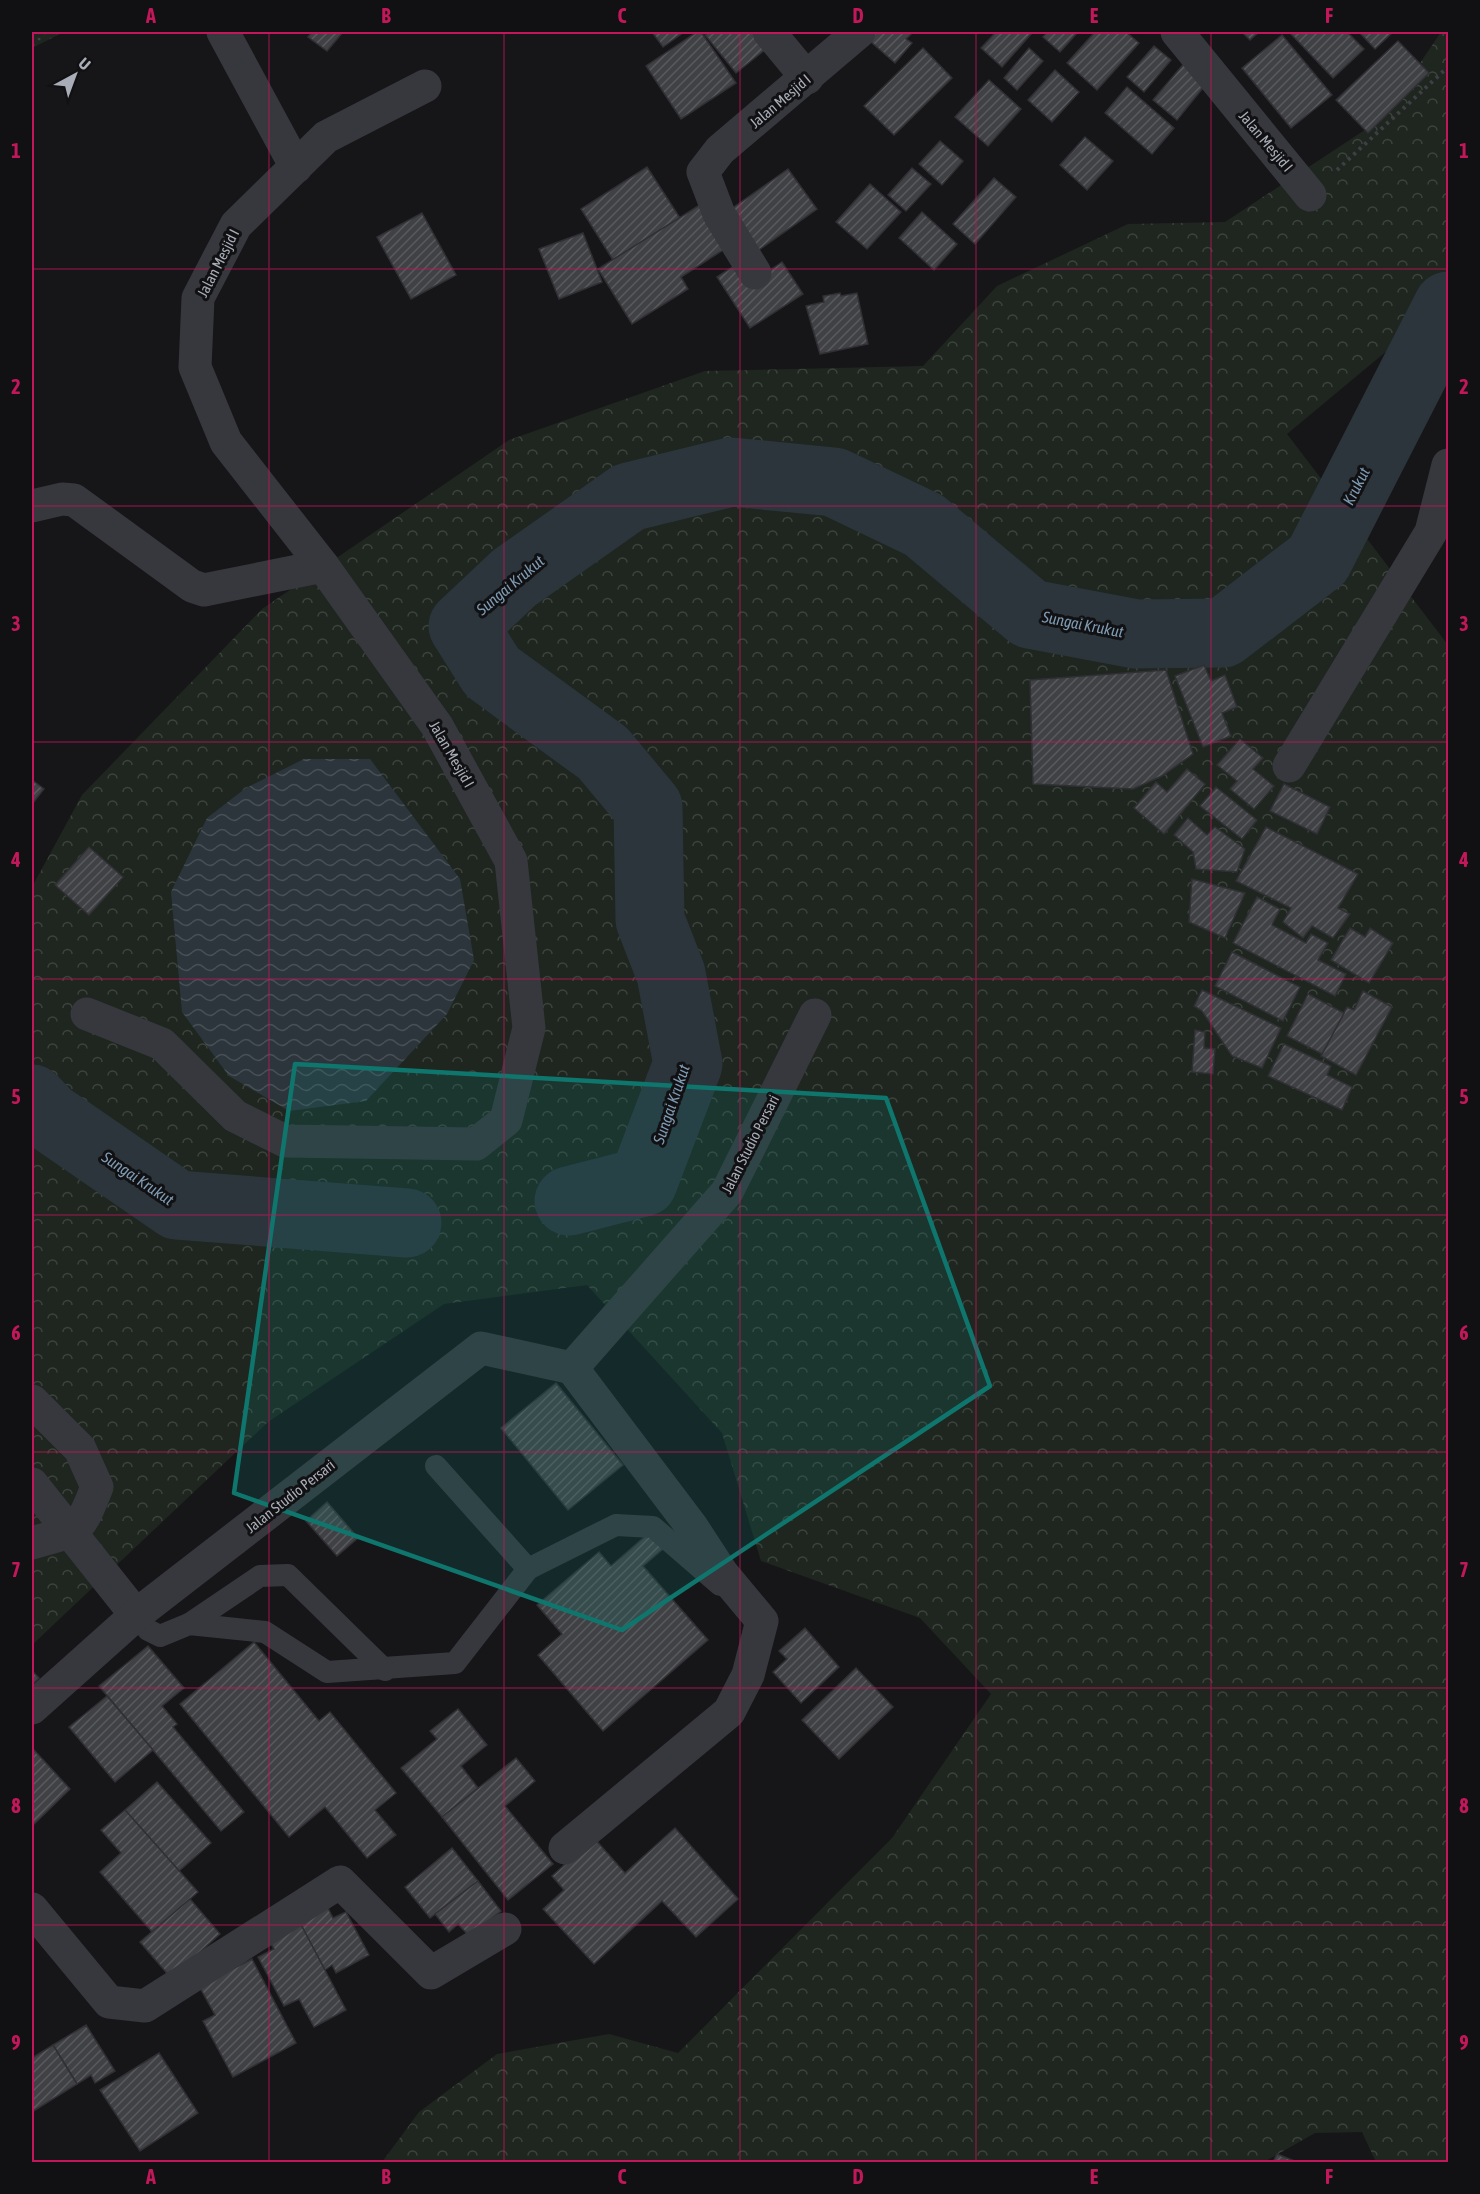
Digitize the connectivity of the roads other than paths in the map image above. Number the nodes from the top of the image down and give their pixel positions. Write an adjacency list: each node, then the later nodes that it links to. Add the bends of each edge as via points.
1 (223, 32): 7 (street)
2 (769, 32): 5 (street)
3 (859, 32): 5 (street, Jalan Mesjid I)
4 (1177, 32): 8 (street, Jalan Mesjid I)
5 (807, 78): 9 (street, Jalan Mesjid I, via 720,150 703,172 719,214)
6 (425, 86): 7 (street, Jalan Mesjid I, via 326,137)
7 (296, 167): 12 (street, Jalan Mesjid I, via 236,225 198,298 195,368 226,442)
8 (1310, 195)
9 (755, 273)
10 (1449, 465): 13 (street, via 1431,532)
11 (32, 506): 12 (street, via 74,500 192,586 204,590)
12 (323, 566): 14 (street, Jalan Mesjid I, via 437,726 511,861 529,1028 506,1120 476,1144 285,1141 235,1116 162,1044)
13 (1288, 765)
14 (87, 1014)
15 (815, 1016): 16 (street, Jalan Studio Persari, via 727,1192)
16 (572, 1368): 23 (street, Jalan Studio Persari, via 482,1348); 24 (street, via 722,1573)
17 (32, 1401): 20 (street, via 80,1449 97,1487 82,1524)
18 (436, 1466): 22 (lane)
19 (32, 1484): 20 (street)
20 (71, 1532): 21 (street); 23 (street)
21 (32, 1543)
22 (528, 1569): 24 (lane, via 616,1525 652,1527); 26 (lane, via 455,1663)
23 (136, 1615): 25 (lane, via 148,1630 160,1636); 27 (street, Jalan Studio Persari)
24 (762, 1621): 28 (street, via 748,1675 729,1712)
25 (189, 1624): 26 (lane, via 265,1632 327,1672); 26 (lane, via 260,1576 288,1575)
26 (385, 1670)
27 (32, 1708)
28 (566, 1848)
29 (32, 1909): 30 (street, via 109,2002 145,2006 339,1882 431,1973)
30 (504, 1929)

